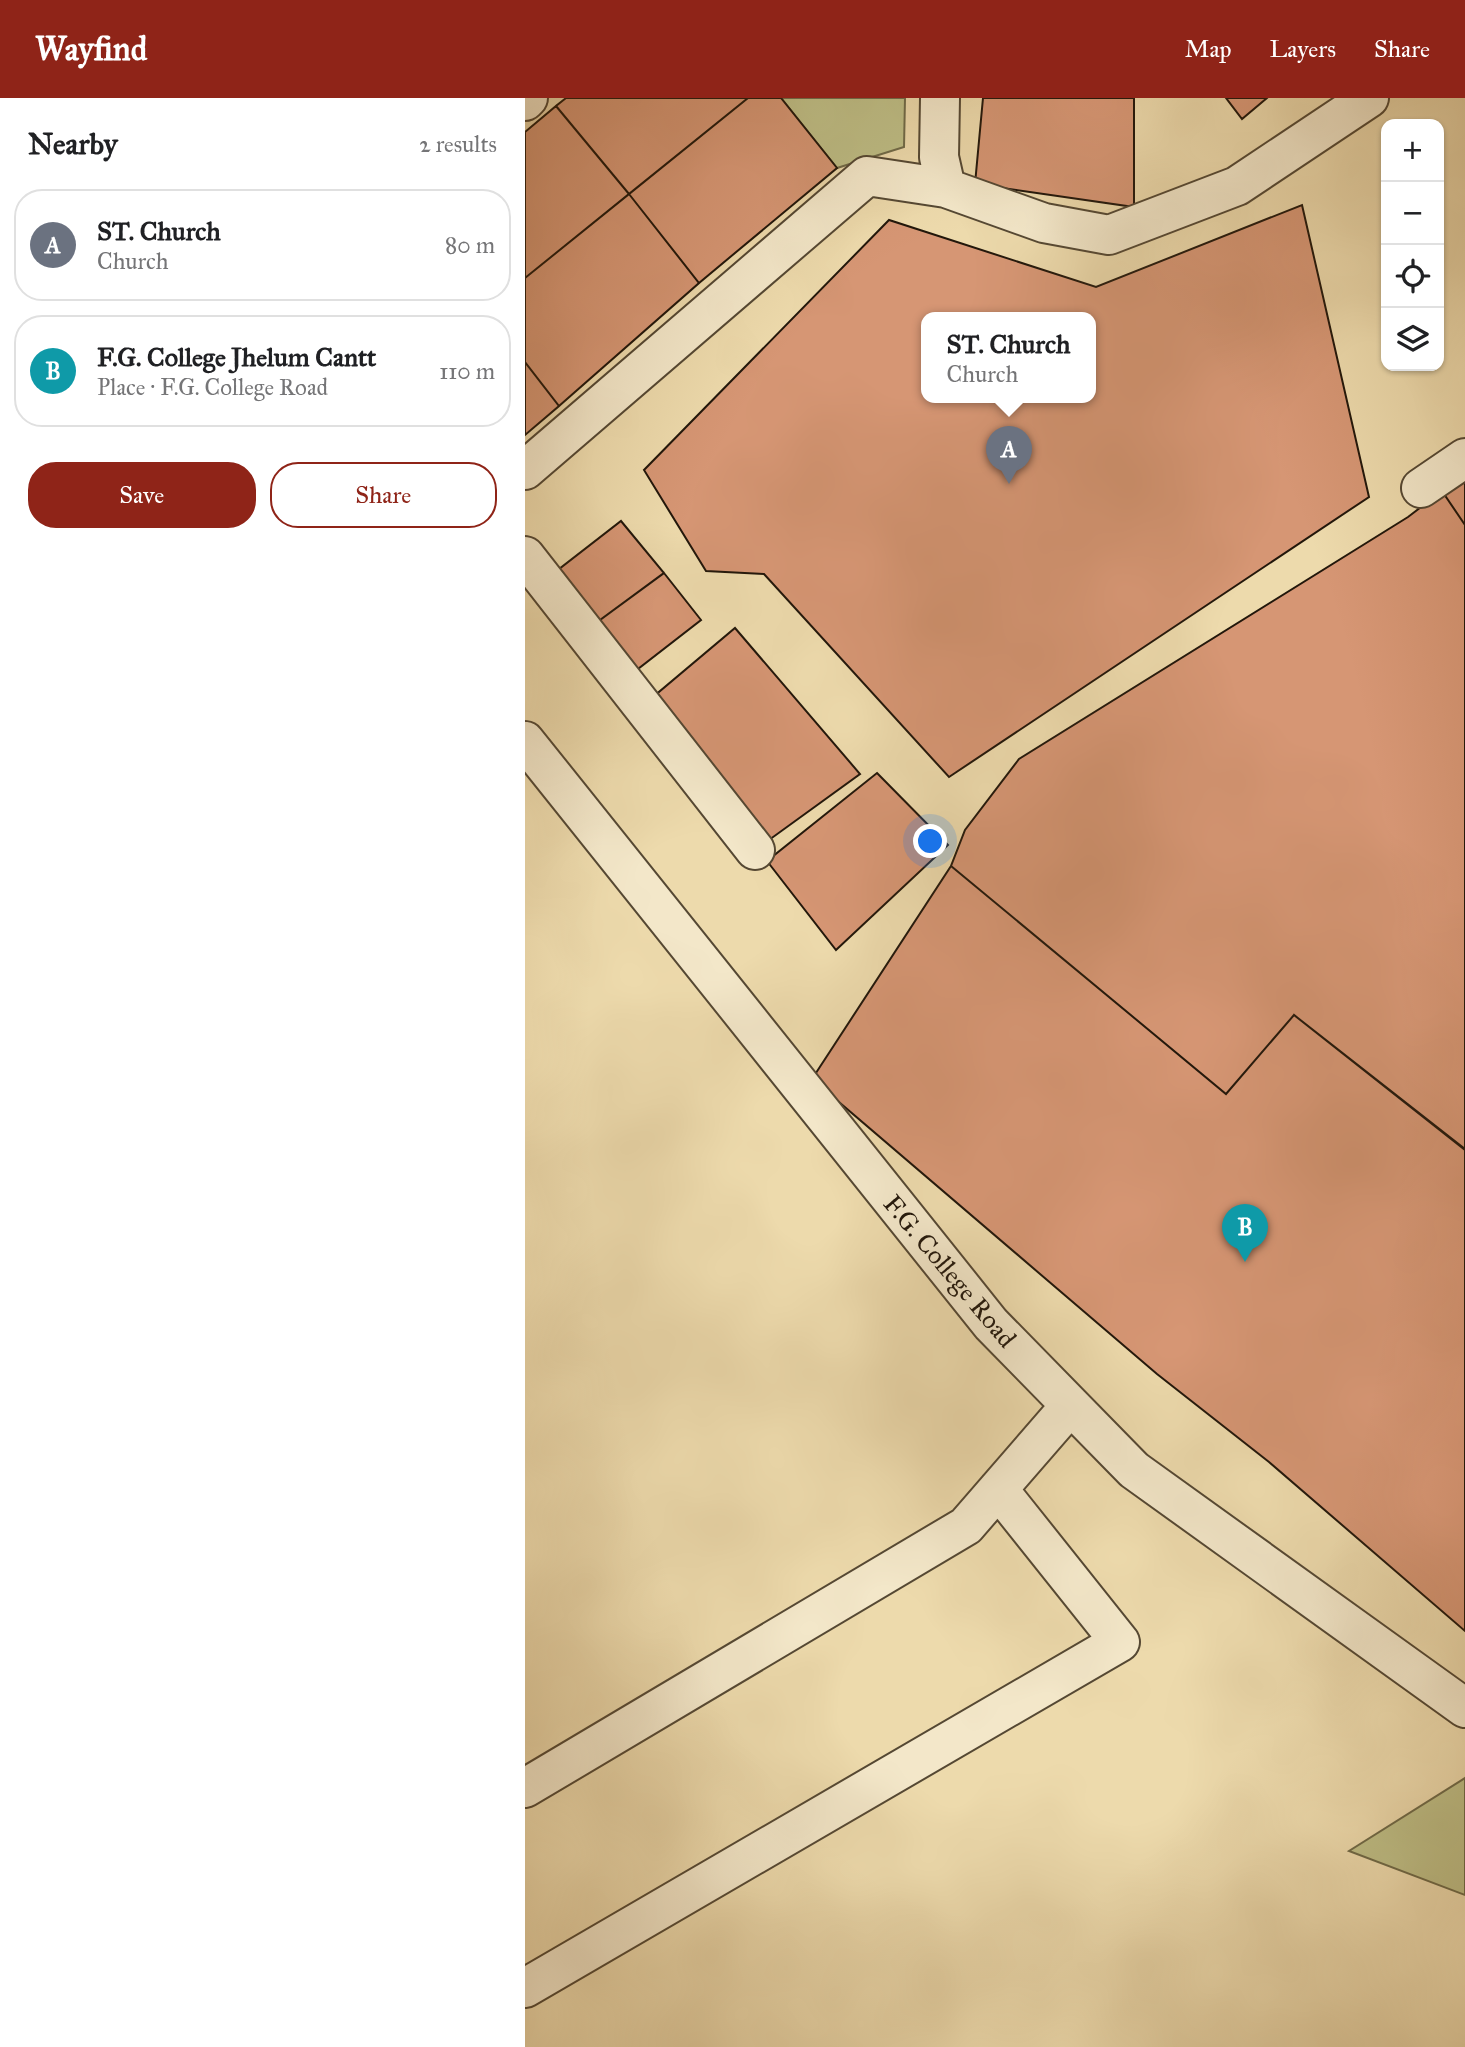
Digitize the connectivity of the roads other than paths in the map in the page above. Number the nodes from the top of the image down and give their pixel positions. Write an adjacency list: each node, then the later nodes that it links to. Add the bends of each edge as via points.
1 (940, 98): 3 (street, via 939,157)
2 (1369, 98): 3 (street, via 1237,186 1109,234 1044,223)
3 (946, 188): 5 (street, via 867,176)
4 (1465, 458): 6 (street)
5 (525, 470)
6 (1421, 488)
7 (525, 556): 9 (street)
8 (525, 741): 10 (street, F.G. College Road, via 991,1324)
9 (755, 850)
10 (1070, 1406): 11 (street); 12 (street, F.G. College Road, via 1133,1470)
11 (997, 1489): 13 (street, via 966,1526); 14 (street, via 1120,1642)
12 (1465, 1708)
13 (525, 1788)
14 (525, 1988)

